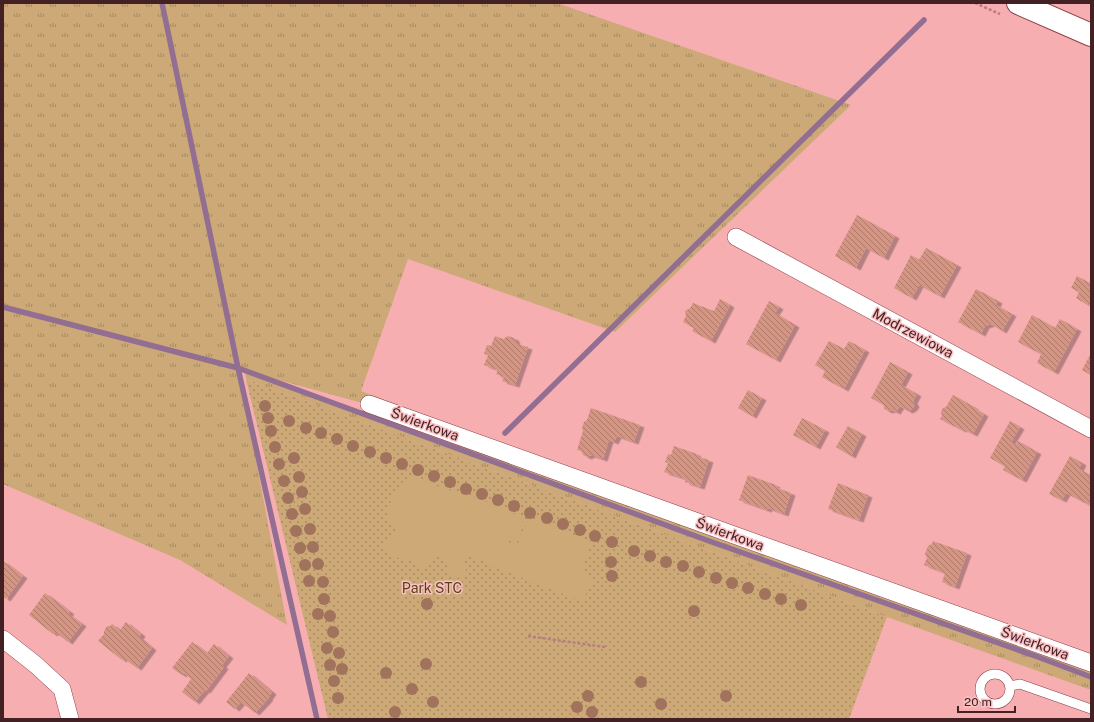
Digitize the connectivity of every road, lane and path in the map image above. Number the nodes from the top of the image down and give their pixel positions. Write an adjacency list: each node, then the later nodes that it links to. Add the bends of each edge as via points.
1 (1018, 3): 2 (main road)
2 (1091, 35)
3 (736, 236): 5 (street, Modrzewiowa)
4 (369, 404): 9 (street, Świerkowa)
5 (1091, 429)
6 (528, 636): 8 (path)
7 (3, 639): 12 (street, via 62,689)
8 (605, 647)
9 (1091, 663)
10 (1010, 686): 11 (lane, via 1020,684)
11 (1091, 709)
12 (70, 719)

